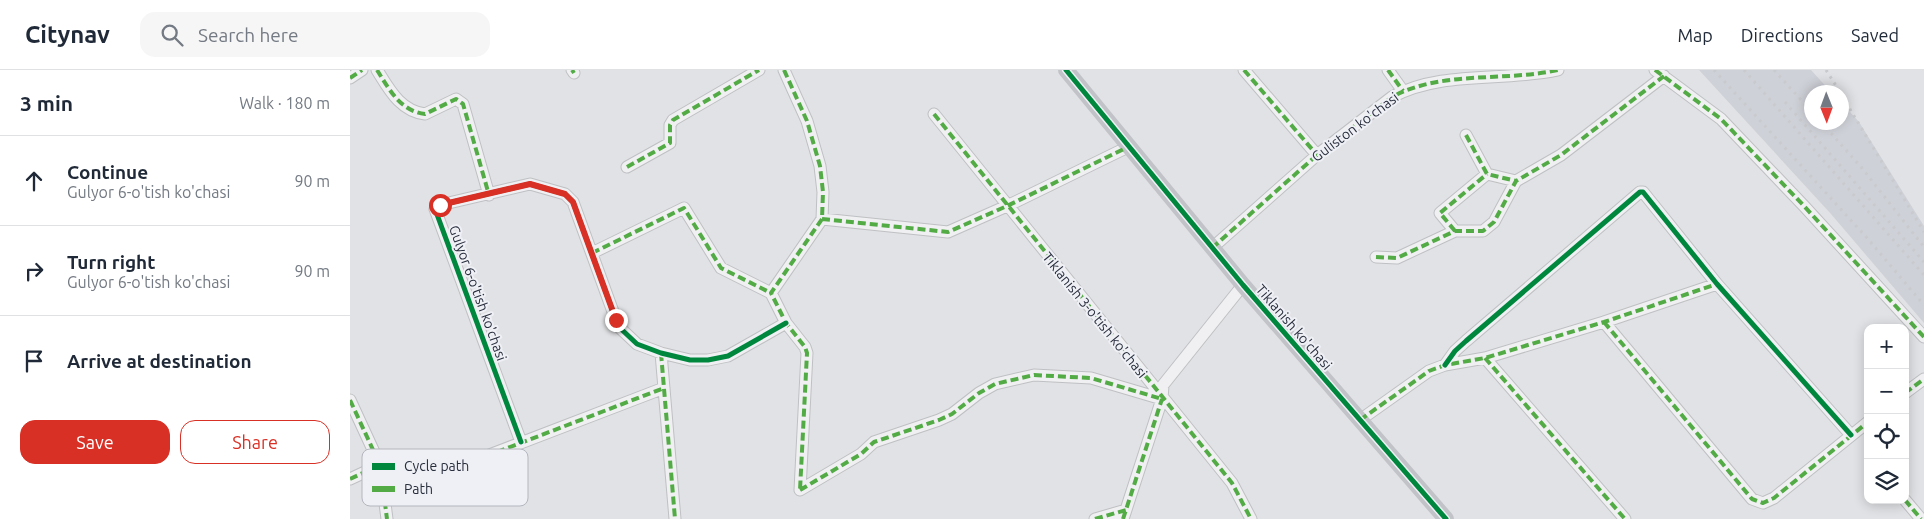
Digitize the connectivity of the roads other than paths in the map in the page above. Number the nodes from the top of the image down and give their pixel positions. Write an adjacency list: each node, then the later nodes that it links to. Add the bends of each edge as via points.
1 (362, 70): 10 (street)
2 (377, 70): 19 (street, via 394,97 421,114 460,100)
3 (759, 70): 16 (street, via 673,120 670,143)
4 (784, 70): 21 (street, via 806,121 820,166)
5 (1066, 70): 14 (street, Tiklanish ko'chasi)
6 (1388, 70): 11 (street)
7 (1558, 70): 11 (street, Guliston ko'chasi, via 1531,75 1460,78)
8 (1248, 72): 15 (street)
9 (1664, 76): 18 (street, via 1561,155); 31 (street, via 1721,119)
10 (350, 78)
11 (1403, 91): 15 (street, Guliston ko'chasi)
12 (934, 114): 20 (street, Tiklanish 3-o'tish ko'chasi)
13 (1466, 134): 17 (street)
14 (1130, 146): 20 (street); 23 (street, Tiklanish ko'chasi)
15 (1317, 155): 23 (street, Guliston ko'chasi)
16 (627, 167)
17 (1487, 174): 18 (street); 22 (street, via 1440,213)
18 (1516, 181): 22 (street, via 1494,222 1482,231)
19 (490, 195): 24 (street, Gulyor 6-o'tish ko'chasi, via 530,184 565,194 573,202); 43 (street, Gulyor 6-o'tish ko'chasi, via 440,205 435,209)
20 (1007, 206): 21 (street, via 948,232); 38 (street, Tiklanish 3-o'tish ko'chasi)
21 (822, 219): 28 (street)
22 (1455, 230): 25 (street, via 1397,258)
23 (1212, 248): 27 (street, Tiklanish ko'chasi)
24 (592, 253): 28 (street, via 684,208 721,268); 32 (street, Gulyor 6-o'tish ko'chasi, via 620,328 637,344)
25 (1376, 257)
26 (1717, 284): 29 (street); 34 (street, via 1640,192 1460,346); 42 (street)
27 (1243, 285): 38 (street, via 1162,385); 40 (street, Tiklanish ko'chasi)
28 (771, 293): 30 (street)
29 (1604, 322): 33 (street); 42 (street, via 1752,499 1763,503 1774,498)
30 (786, 323): 32 (street, Gulyor 6-o'tish ko'chasi, via 728,356 690,360); 38 (street, via 807,353 800,490 861,454 874,442 952,414 995,384 1034,375 1090,378)
31 (1924, 337)
32 (661, 353): 36 (street)
33 (1485, 358): 34 (street); 56 (street)
34 (1445, 365): 40 (street, via 1421,375)
35 (1924, 379): 37 (street)
36 (664, 388): 43 (street); 52 (street)
37 (1909, 390)
38 (1162, 399): 50 (street); 54 (street, Tiklanish 3-o'tish ko'chasi, via 1232,484)
39 (350, 400): 44 (street)
40 (1360, 420): 55 (street, Tiklanish ko'chasi)
41 (1864, 425): 42 (street)
42 (1851, 435)
43 (521, 442): 45 (street)
44 (373, 449)
45 (503, 449)
46 (362, 473): 47 (street)
47 (350, 479)
48 (1908, 504): 57 (street)
49 (386, 506): 51 (street)
50 (1125, 514): 53 (street)
51 (387, 519)
52 (675, 519)
53 (1095, 519)
54 (1251, 519)
55 (1446, 519)
56 (1625, 519)
57 (1921, 519)

